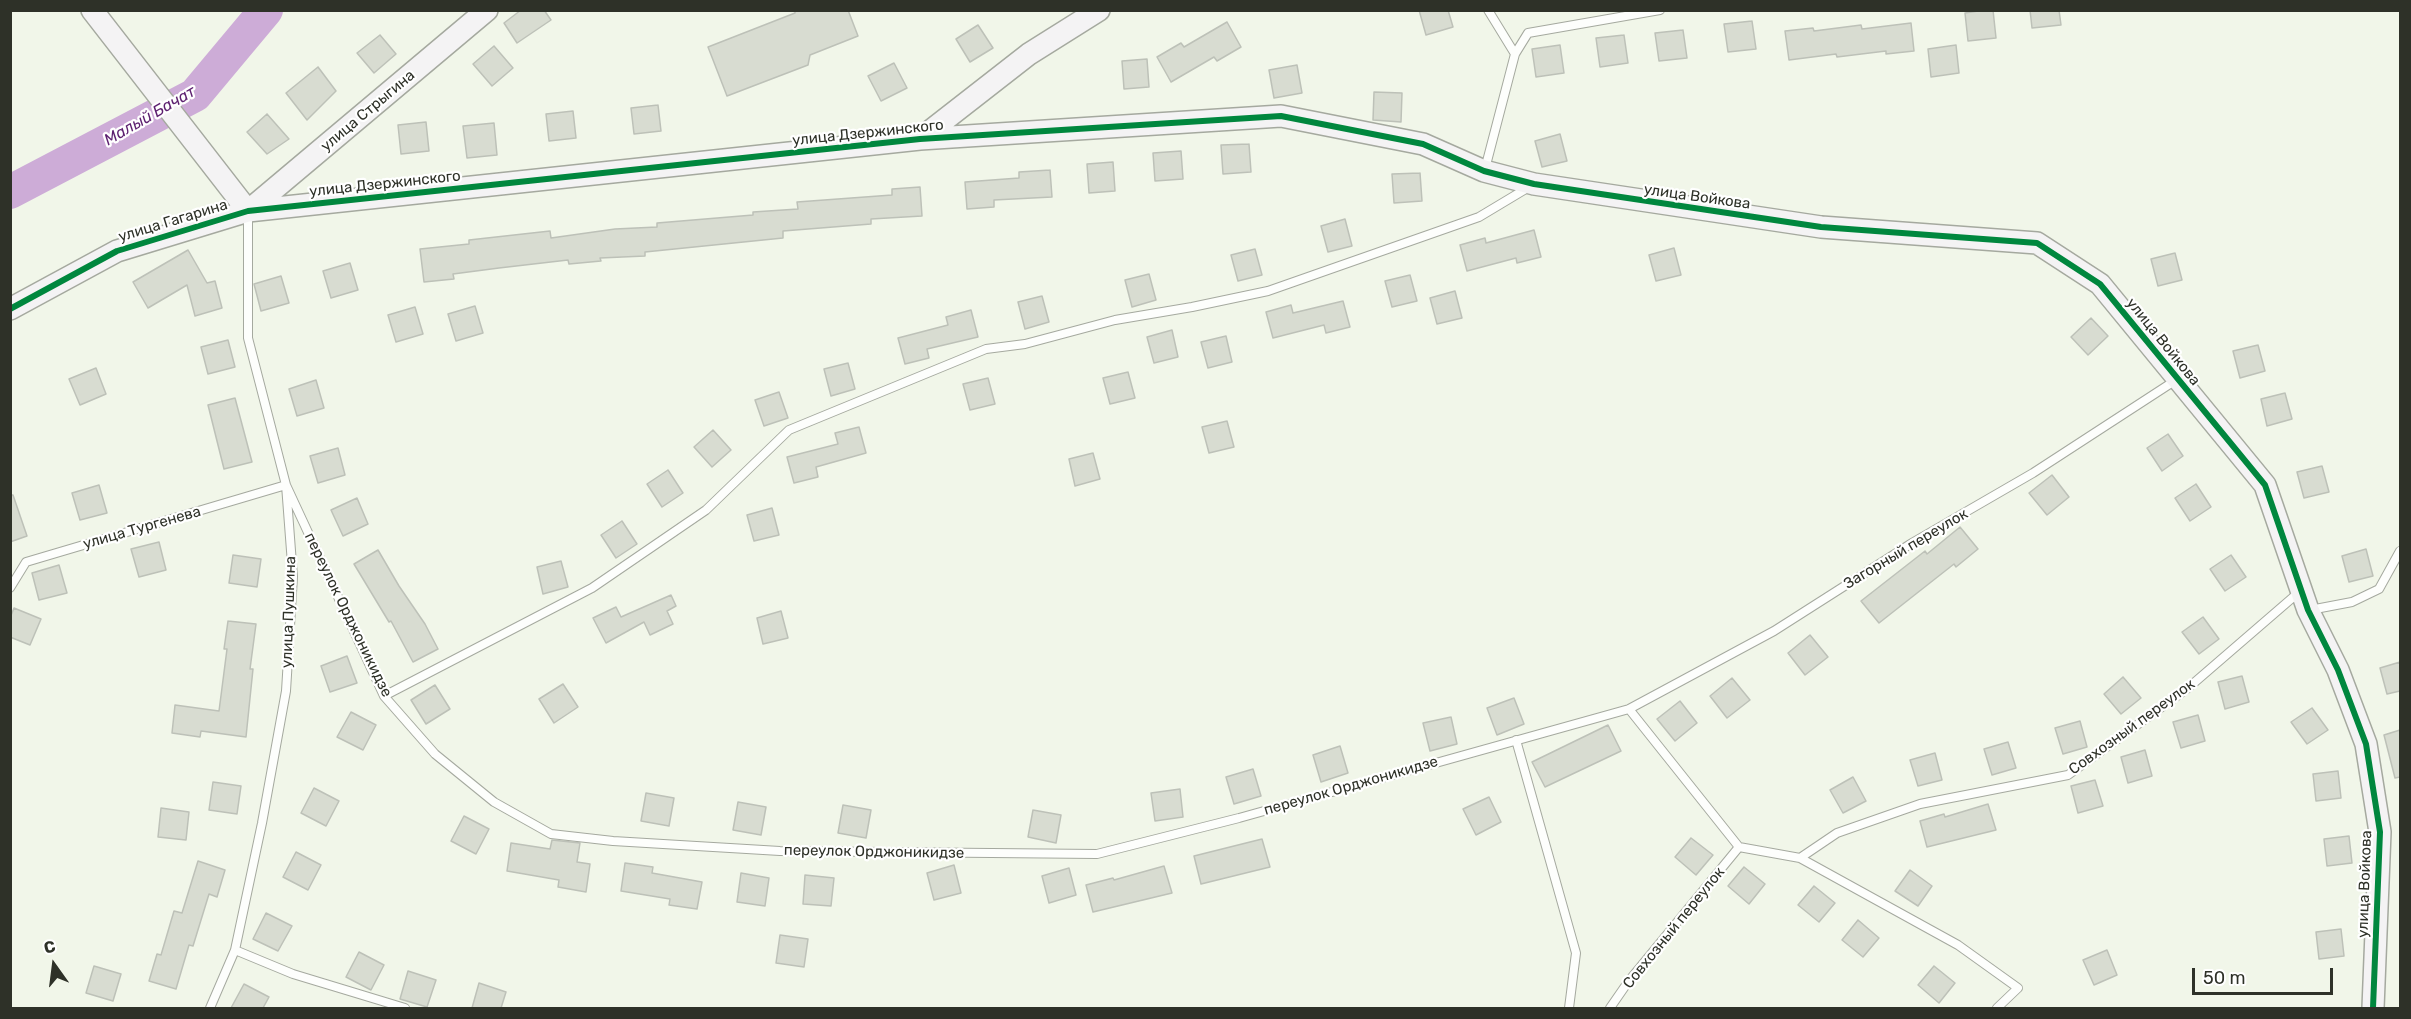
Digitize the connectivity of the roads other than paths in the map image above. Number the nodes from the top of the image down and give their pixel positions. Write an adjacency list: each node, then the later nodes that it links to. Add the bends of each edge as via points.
1 (92, 10): 10 (street)
2 (487, 10): 10 (street, улица Стрыгина)
3 (1099, 10): 7 (street, via 1029,54)
4 (1488, 10): 6 (lane)
5 (1660, 10): 6 (lane, via 1528,33)
6 (1515, 54): 8 (lane)
7 (921, 139): 8 (street, улица Дзержинского, via 1281,116 1423,144); 10 (street, улица Дзержинского)
8 (1484, 171): 9 (street, улица Войкова)
9 (1534, 184): 12 (street, улица Войкова, via 1821,227 2037,243 2100,284); 18 (lane, via 1479,217 1268,291 1115,320 1026,344 986,349 789,430 706,510 592,588)
10 (248, 211): 11 (street, улица Гагарина, via 117,251); 13 (lane, улица Пушкина, via 248,338)
11 (10, 309)
12 (2178, 379): 16 (street, улица Войкова, via 2265,485); 19 (lane, Загорный переулок, via 2033,473 1912,543 1774,631)
13 (286, 485): 15 (lane, улица Тургенева, via 26,562); 18 (lane, переулок Орджоникидзе); 23 (lane, улица Пушкина, via 292,577 286,691)
14 (2400, 551): 17 (lane, via 2379,589 2352,602)
15 (10, 588)
16 (2302, 590): 17 (street, улица Войкова); 22 (lane, Совхозный переулок, via 2188,688 2068,775 1920,804 1837,833)
17 (2308, 610): 29 (street, улица Войкова, via 2338,670 2366,744 2380,832)
18 (384, 696): 20 (lane, переулок Орджоникидзе, via 435,754 494,802 551,834 780,851 1097,854)
19 (1629, 709): 20 (lane, переулок Орджоникидзе); 21 (lane)
20 (1516, 740): 26 (lane, via 1575,953)
21 (1739, 847): 22 (lane); 27 (lane, Совхозный переулок)
22 (1800, 858): 28 (lane, via 1958,945 2018,988)
23 (235, 950): 24 (lane, улица Пушкина); 25 (lane, via 293,974)
24 (210, 1008)
25 (405, 1008)
26 (1569, 1008)
27 (1610, 1008)
28 (1997, 1008)
29 (2373, 1008)

